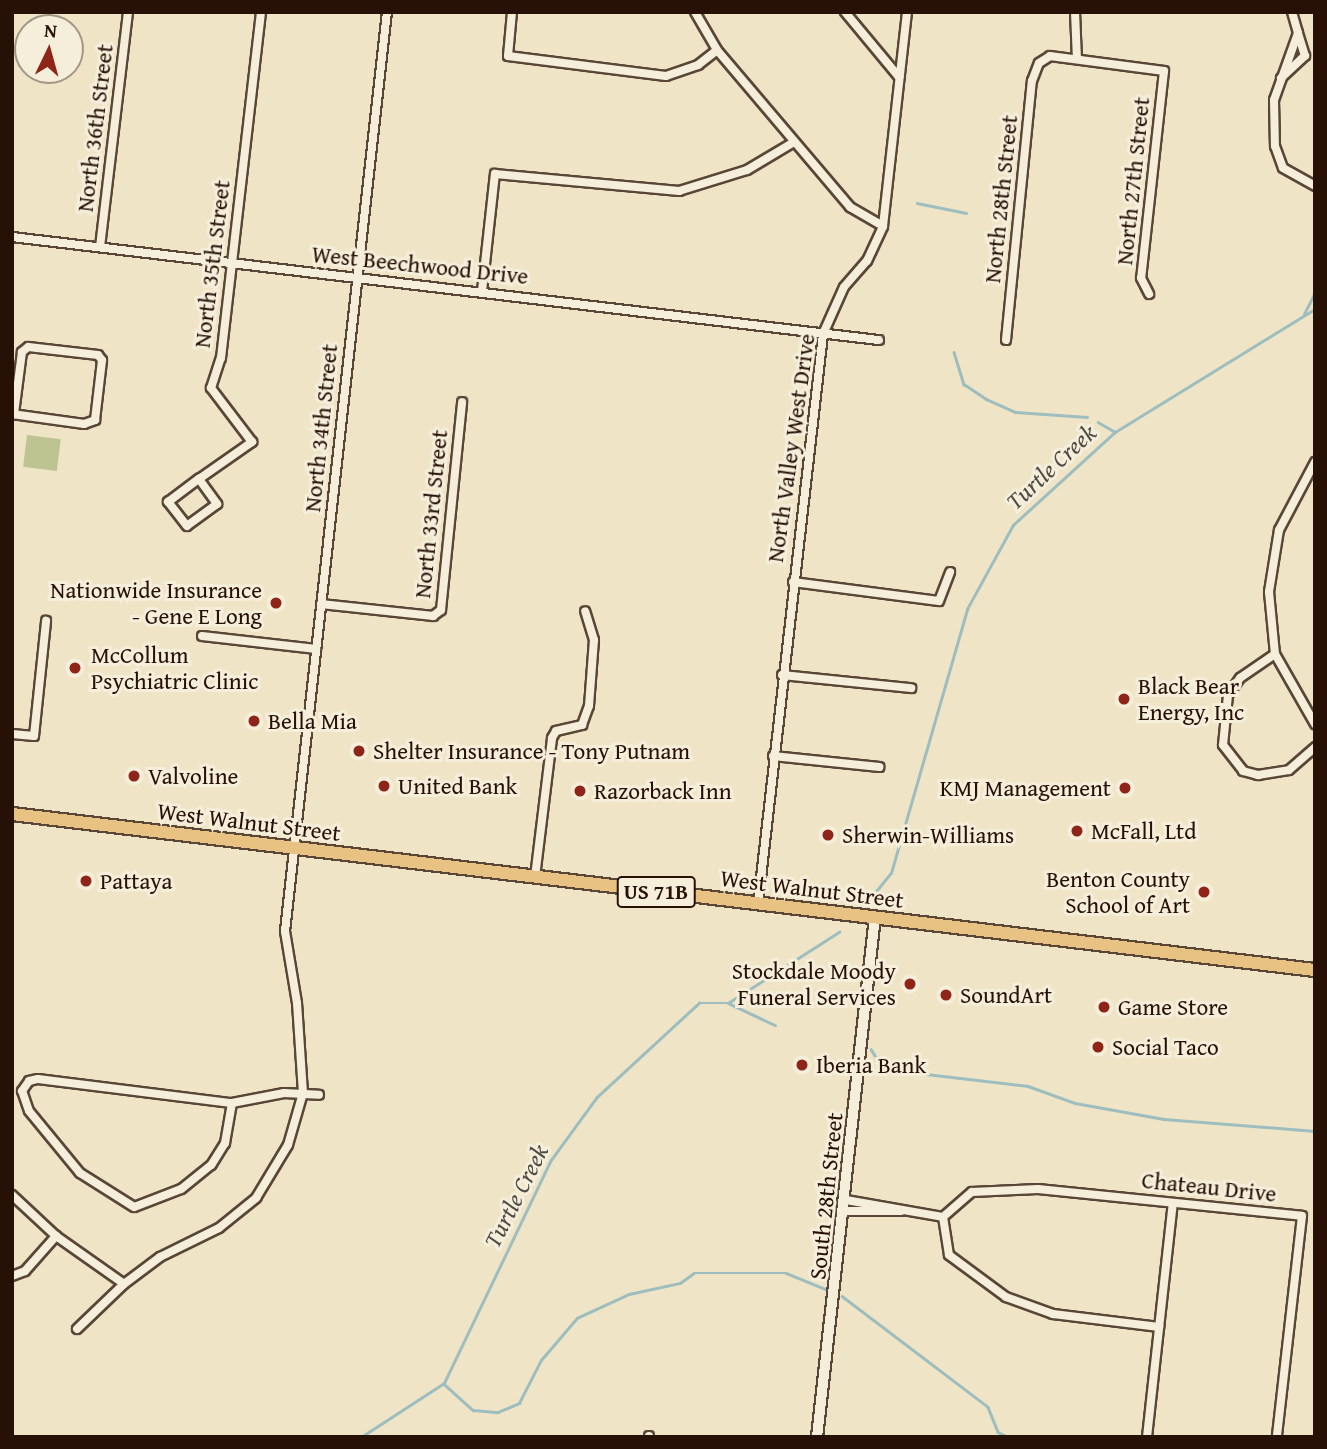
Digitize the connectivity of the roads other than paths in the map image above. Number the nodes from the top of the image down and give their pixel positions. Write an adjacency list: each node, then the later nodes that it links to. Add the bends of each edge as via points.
1 (128, 12): 19 (street, North 36th Street)
2 (261, 12): 20 (street, North 35th Street)
3 (387, 12): 21 (street, North 34th Street)
4 (512, 12): 11 (street, via 508,56 666,76 698,65)
5 (695, 12): 11 (street)
6 (845, 12): 13 (street)
7 (907, 12): 13 (street, North Valley West Drive)
8 (1075, 12): 12 (street)
9 (1292, 12): 10 (street)
10 (1298, 33): 14 (street); 14 (street, via 1305,56)
11 (717, 50): 15 (street)
12 (1077, 58): 23 (street, North 27th Street, via 1164,71 1141,278); 25 (street, North 28th Street, via 1050,57 1039,63 1032,81)
13 (899, 77): 17 (street, North Valley West Drive)
14 (1281, 78): 16 (street, via 1274,100 1275,146 1283,167)
15 (794, 142): 17 (street, via 850,207); 22 (street, via 747,170 679,191 495,174)
16 (1315, 186)
17 (883, 226): 24 (street, North Valley West Drive)
18 (12, 237): 19 (street, West Beechwood Drive)
19 (100, 247): 20 (street, West Beechwood Drive)
20 (231, 263): 21 (street, West Beechwood Drive); 30 (street, North 35th Street, via 221,358 211,388 252,442)
21 (357, 278): 22 (street, West Beechwood Drive); 33 (street, North 34th Street)
22 (482, 290): 24 (street, West Beechwood Drive)
23 (1149, 294)
24 (823, 334): 26 (street, West Beechwood Drive); 32 (street, North Valley West Drive)
25 (1006, 340)
26 (879, 341)
27 (462, 402): 33 (street, North 33rd Street, via 441,610 423,615)
28 (13, 414): 28 (street, via 84,424 94,420 102,360 28,347 22,352)
29 (1315, 462): 38 (street, via 1291,500 1272,560)
30 (200, 479): 30 (street, North 35th Street, via 168,502 187,526 217,504)
31 (950, 572): 32 (street, via 939,601)
32 (793, 582): 39 (street, North Valley West Drive)
33 (321, 604): 37 (street, North 34th Street)
34 (585, 611): 48 (street, via 594,640 589,706 582,725 556,731 552,738)
35 (46, 621): 42 (street, via 34,736)
36 (202, 636): 37 (street)
37 (316, 649): 47 (street, North 34th Street)
38 (1275, 654): 41 (street); 43 (street, via 1240,678 1228,695 1223,745 1243,771 1258,775 1289,770)
39 (782, 675): 40 (street); 44 (street, North Valley West Drive)
40 (911, 688)
41 (1315, 724)
42 (12, 734)
43 (1315, 747)
44 (774, 756): 45 (street); 49 (street, North Valley West Drive)
45 (879, 767)
46 (12, 814): 47 (main road, West Walnut Street / US 71B)
47 (293, 849): 48 (main road, West Walnut Street / US 71B); 52 (street, North 34th Street, via 285,931 297,1003)
48 (535, 877): 49 (main road, West Walnut Street / US 71B)
49 (758, 904): 50 (main road, West Walnut Street / US 71B)
50 (875, 917): 51 (main road, West Walnut Street / US 71B); 57 (street, South 28th Street)
51 (1315, 970)
52 (303, 1093): 53 (street); 54 (street); 61 (street, North 34th Street, via 288,1145 256,1198 219,1228 160,1257)
53 (319, 1095)
54 (232, 1103): 54 (street, via 38,1079 29,1081 22,1091 29,1111 80,1173 134,1207 181,1189 211,1165 225,1143)
55 (12, 1195): 59 (street)
56 (1173, 1203): 58 (street, Chateau Drive, via 1009,1190 972,1192); 62 (street); 66 (street, Chateau Drive, via 1302,1216)
57 (845, 1205): 58 (street); 64 (street, South 28th Street)
58 (943, 1217): 62 (street, via 949,1255 1006,1297 1053,1314)
59 (56, 1237): 60 (street, via 25,1271); 61 (street)
60 (12, 1276)
61 (124, 1284): 63 (street, North 34th Street)
62 (1159, 1326): 65 (street)
63 (77, 1329)
64 (817, 1437)
65 (1147, 1437)
66 (1277, 1437)

